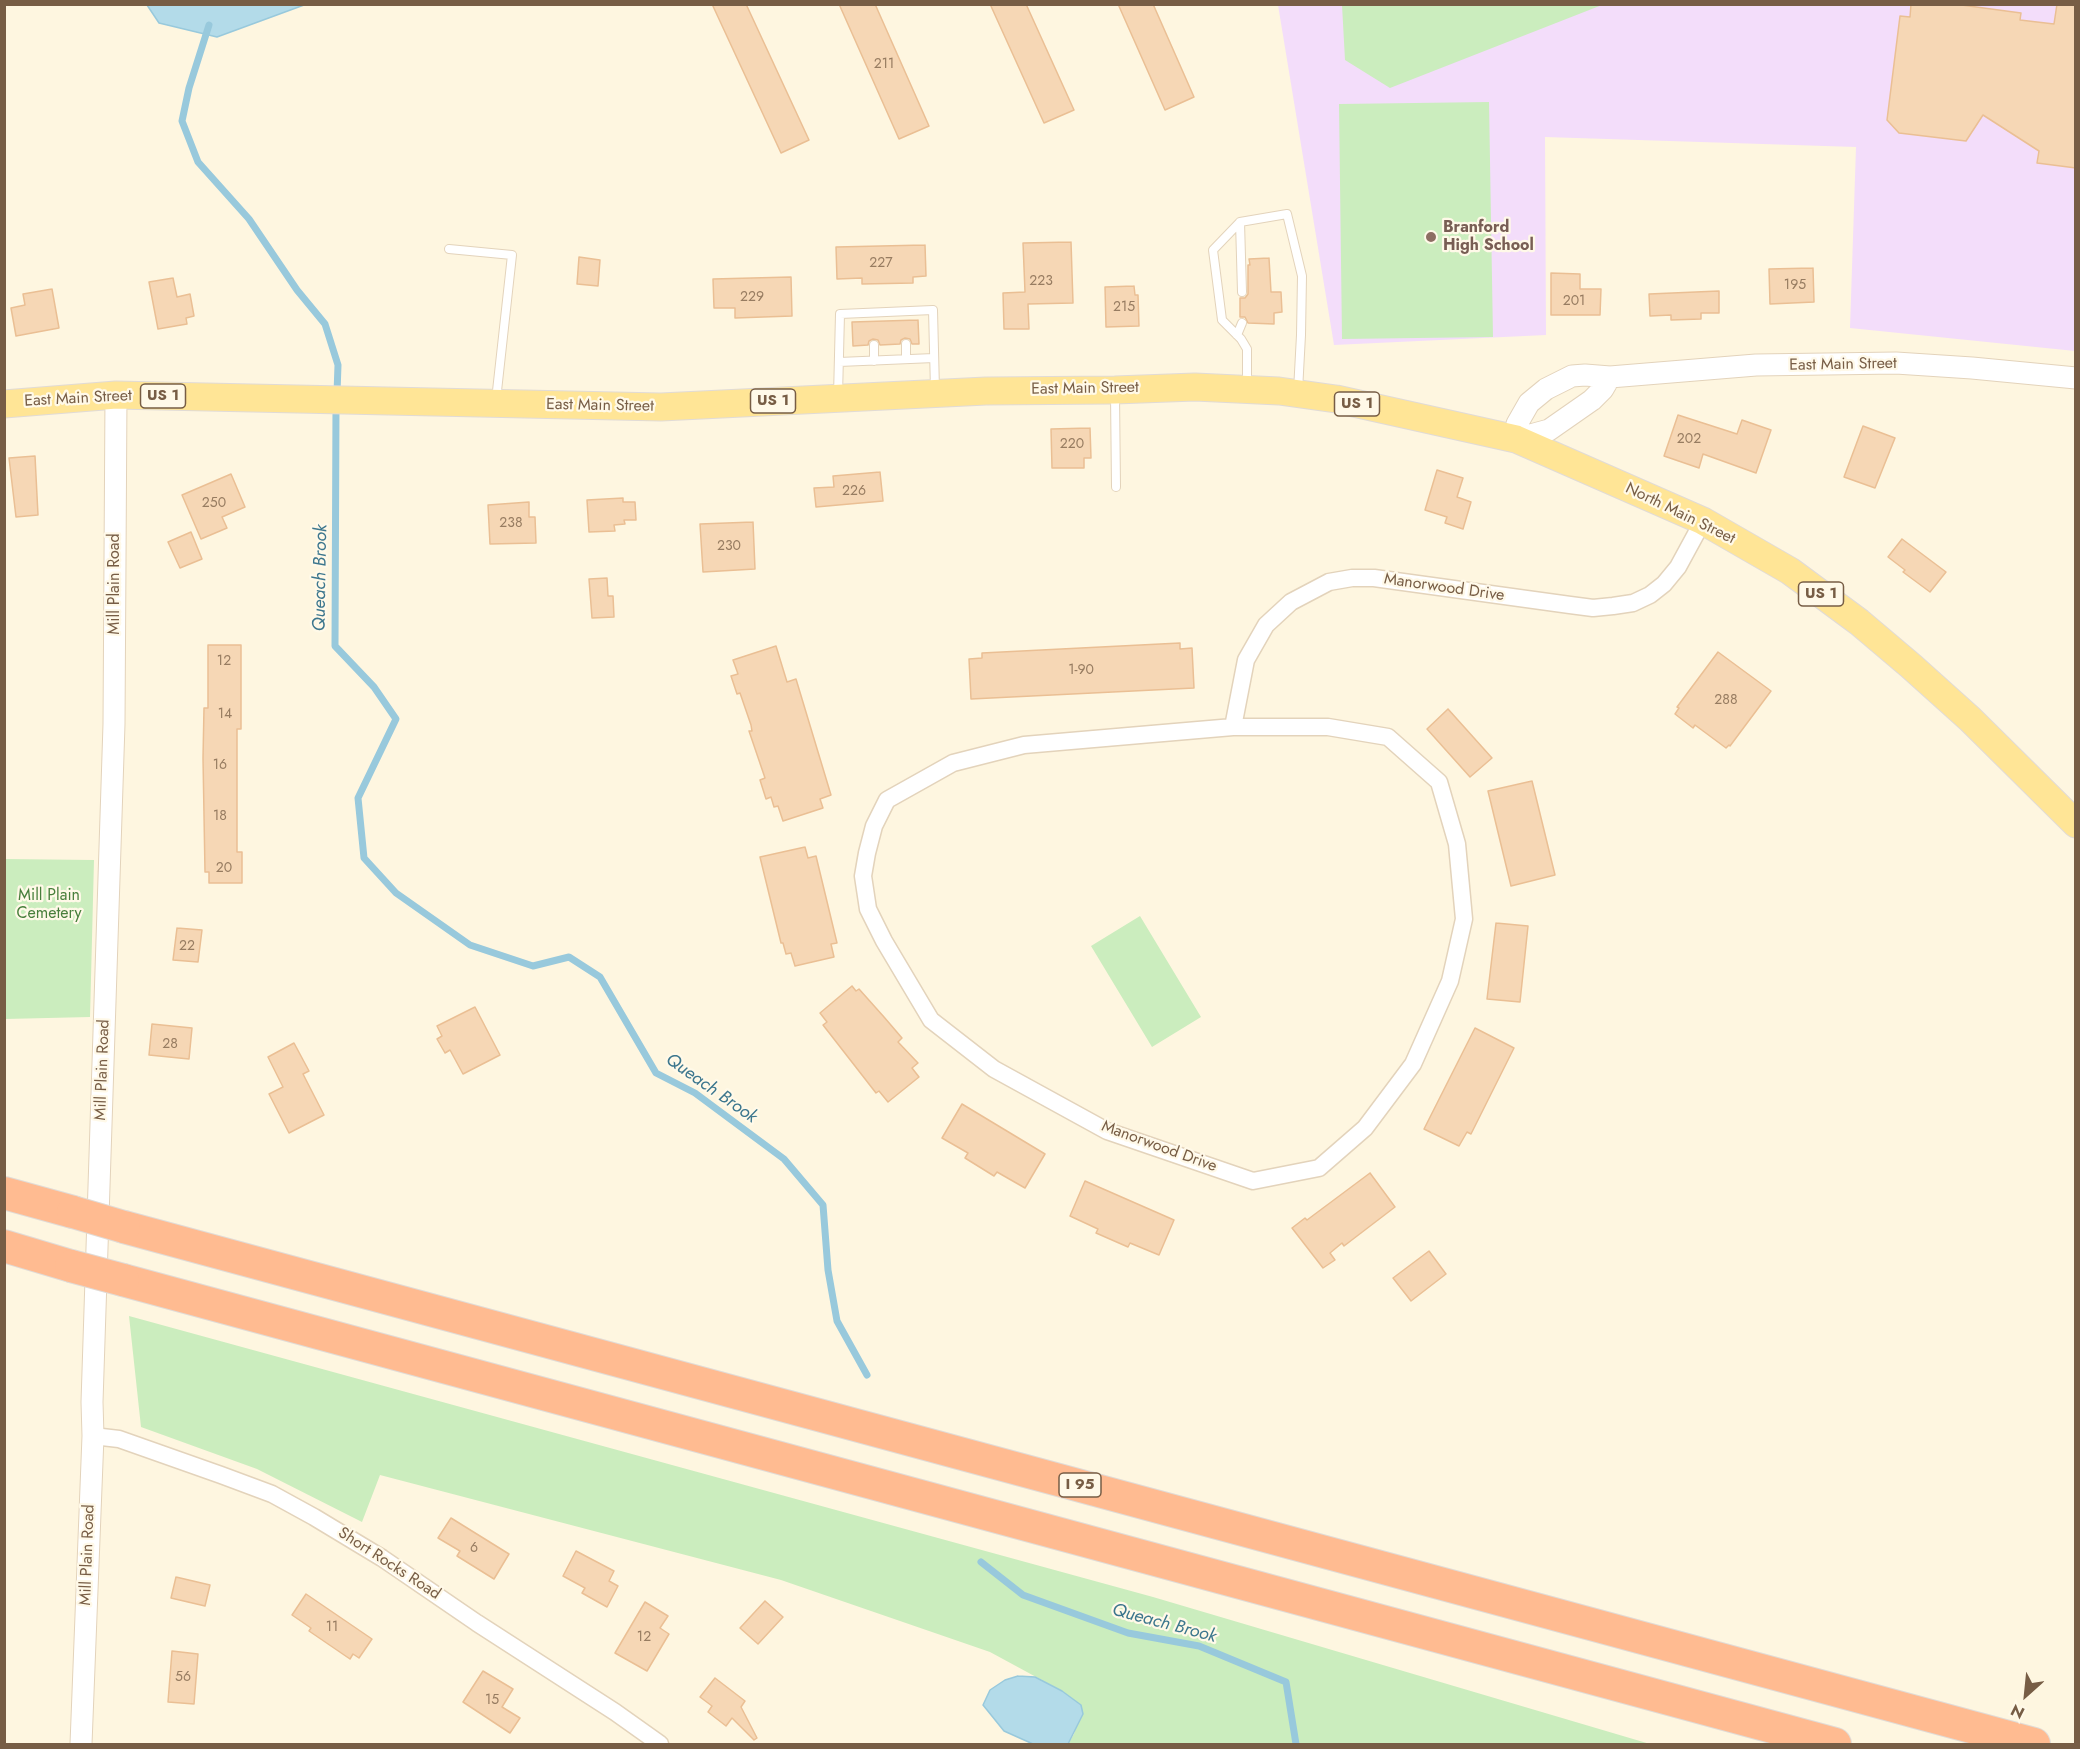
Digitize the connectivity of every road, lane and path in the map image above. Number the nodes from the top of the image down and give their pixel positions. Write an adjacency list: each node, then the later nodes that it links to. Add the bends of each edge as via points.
1 (1240, 222): 3 (lane); 7 (lane, via 1213,250 1222,320); 20 (lane, via 1287,214 1302,276)
2 (449, 249): 23 (lane, via 512,255)
3 (1242, 292)
4 (905, 311): 5 (lane); 10 (lane, via 933,310); 13 (lane, via 873,317 840,314)
5 (905, 321)
6 (1242, 323): 7 (lane)
7 (1237, 335): 18 (lane, via 1247,349)
8 (906, 344): 11 (lane)
9 (873, 345): 12 (lane)
10 (934, 358): 11 (lane); 19 (lane)
11 (906, 359): 12 (lane)
12 (874, 361): 13 (lane)
13 (839, 362): 22 (lane)
14 (1610, 377): 15 (street, East Main Street, via 1756,366 1896,363); 25 (street, via 1592,400 1548,430); 25 (street, East Main Street, via 1572,376 1546,389 1528,403 1517,424)
15 (2076, 378)
16 (1195, 387): 17 (main road, East Main Street / US 1); 18 (main road, North Main Street / US 1)
17 (1115, 390): 19 (main road, East Main Street / US 1); 26 (lane)
18 (1248, 390): 20 (main road, North Main Street / US 1)
19 (935, 393): 22 (main road, East Main Street / US 1)
20 (1298, 394): 25 (main road, North Main Street / US 1)
21 (116, 395): 23 (main road, East Main Street / US 1); 24 (main road, East Main Street / US 1); 32 (street, Mill Plain Road, via 114,724)
22 (838, 398): 23 (main road, East Main Street / US 1, via 661,407)
23 (495, 403)
24 (4, 404)
25 (1516, 439): 27 (main road, North Main Street / US 1)
26 (1116, 487)
27 (1702, 521): 28 (street, Manorwood Drive, via 1678,567 1664,584 1641,599 1613,606 1593,608 1374,578 1329,582 1291,602 1266,625 1246,660); 29 (main road, North Main Street / US 1, via 1790,571 1859,622 1970,719)
28 (1233, 727): 28 (street, Manorwood Drive, via 1024,745 953,763 887,800 874,826 863,876 868,909 931,1020 994,1069 1107,1131 1253,1181 1318,1168 1365,1128 1413,1064 1450,981 1464,919 1457,844 1439,782 1388,737 1328,727)
29 (2076, 824)
30 (4, 1193): 36 (highway, I 95, bridge)
31 (4, 1246): 35 (highway, bridge)
32 (93, 1436): 33 (street, Mill Plain Road); 34 (street, Short Rocks Road, via 119,1439 272,1494 382,1558)
33 (81, 1744)
34 (660, 1744)
35 (1835, 1744)
36 (2034, 1744)

